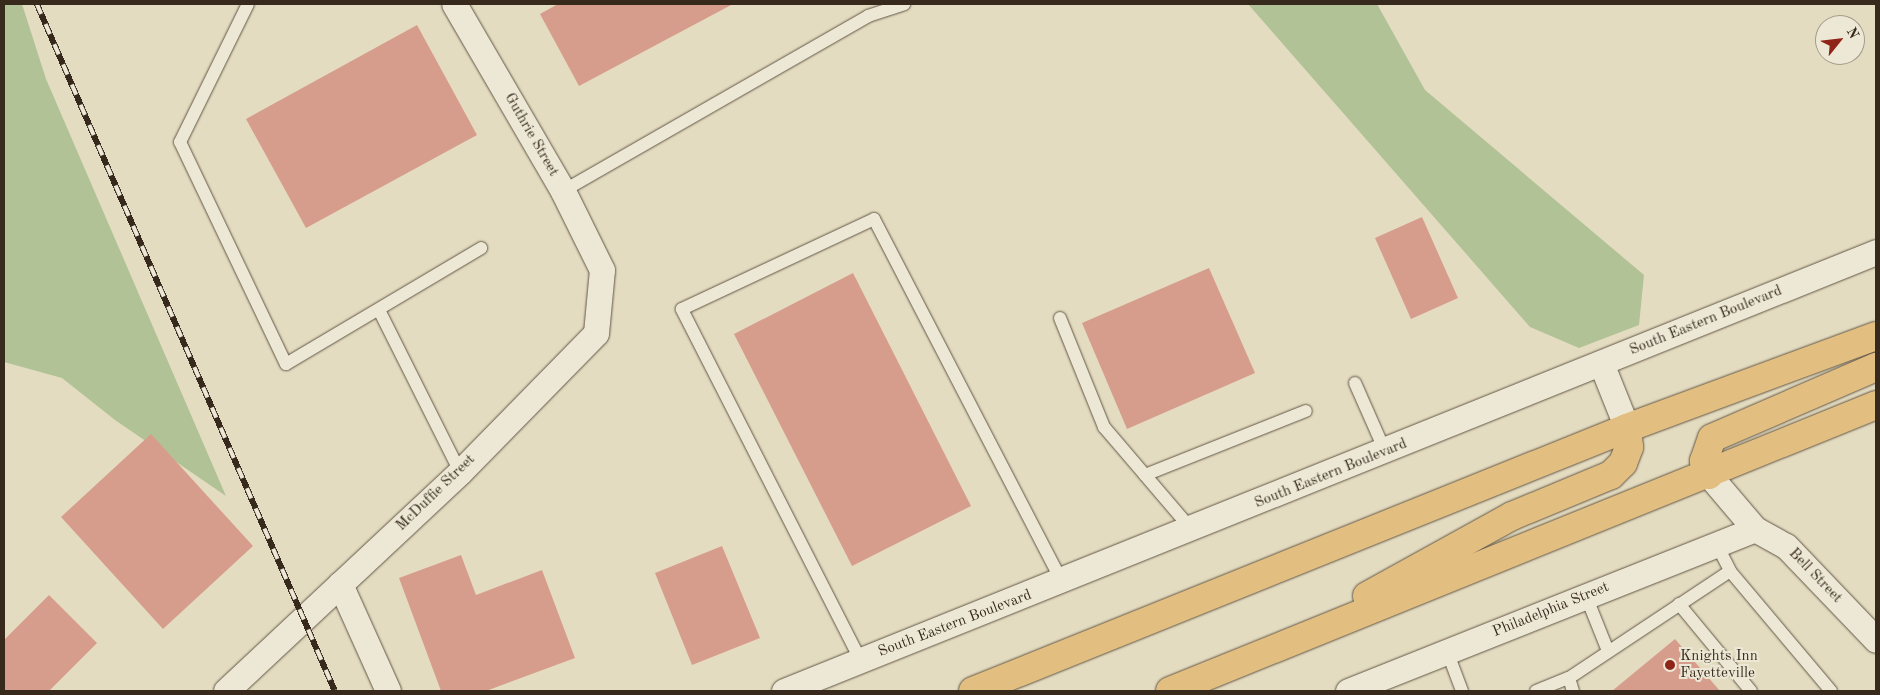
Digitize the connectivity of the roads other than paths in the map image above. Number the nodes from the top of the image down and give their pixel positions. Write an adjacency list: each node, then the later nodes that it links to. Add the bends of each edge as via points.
1 (248, 4): 8 (lane, via 180,142 286,364)
2 (454, 4): 4 (street, Guthrie Street)
3 (904, 4): 4 (lane, via 860,21)
4 (563, 191): 7 (street, Guthrie Street)
5 (481, 248): 8 (lane)
6 (1876, 252): 11 (street, South Eastern Boulevard)
7 (602, 270): 18 (street, McDuffie Street, via 596,334)
8 (379, 310): 18 (lane)
9 (1060, 318): 19 (lane, via 1104,426)
10 (1876, 336): 16 (highway)
11 (1601, 363): 16 (street); 17 (street, South Eastern Boulevard)
12 (1876, 367): 20 (highway, via 1842,385 1717,434 1705,449 1704,461)
13 (1355, 383): 17 (lane)
14 (1876, 405): 20 (highway)
15 (1306, 411): 19 (lane)
16 (1627, 428): 32 (highway, via 1629,447 1623,463 1611,475 1512,516); 38 (highway)
17 (1385, 452): 21 (street, South Eastern Boulevard)
18 (460, 472): 26 (street, McDuffie Street)
19 (1145, 475): 21 (lane)
20 (1709, 475): 22 (street, Bell Street); 32 (highway)
21 (1193, 530): 25 (street, South Eastern Boulevard)
22 (1755, 530): 23 (street, Philadelphia Street); 29 (street, Bell Street, via 1786,546)
23 (1717, 544): 24 (lane); 27 (street, Philadelphia Street)
24 (1730, 571): 28 (lane); 45 (lane)
25 (1062, 582): 33 (street, South Eastern Boulevard); 33 (lane, via 874,219 682,309)
26 (340, 584): 35 (street, McDuffie Street); 36 (street)
27 (1586, 596): 30 (street, Philadelphia Street); 31 (lane)
28 (1679, 604): 31 (lane); 44 (lane)
29 (1876, 640)
30 (1447, 651): 40 (street, Philadelphia Street); 41 (lane)
31 (1608, 651): 34 (lane)
32 (1260, 655): 39 (highway)
33 (861, 661): 37 (street, South Eastern Boulevard)
34 (1569, 678): 42 (lane); 43 (lane)
35 (226, 691)
36 (388, 691)
37 (784, 691)
38 (973, 691)
39 (1170, 691)
40 (1348, 691)
41 (1462, 691)
42 (1536, 691)
43 (1573, 691)
44 (1751, 691)
45 (1831, 691)

